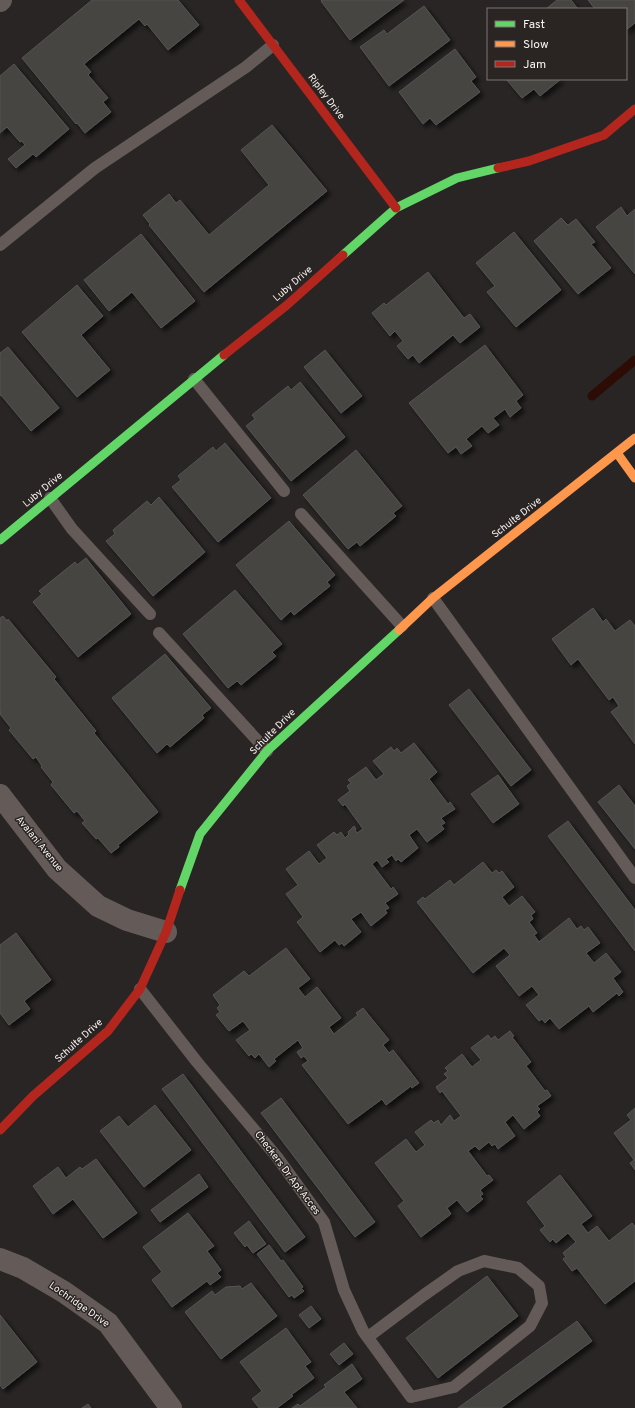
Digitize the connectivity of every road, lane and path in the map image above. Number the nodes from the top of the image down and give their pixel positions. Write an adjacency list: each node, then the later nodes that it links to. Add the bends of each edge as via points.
1 (239, 0): 2 (street, Ripley Drive)
2 (273, 45): 4 (street, Ripley Drive); 5 (lane, via 246,67 96,168)
3 (635, 109): 4 (street, Luby Drive, via 604,135 529,160 457,178)
4 (396, 208): 6 (street, Luby Drive, via 287,305)
5 (0, 245)
6 (194, 379): 10 (lane); 11 (street, Luby Drive)
7 (635, 438): 8 (street, Schulte Drive)
8 (617, 453): 9 (street); 14 (street, Schulte Drive)
9 (635, 478)
10 (284, 491)
11 (50, 498): 13 (street, Luby Drive); 15 (lane, via 72,529)
12 (301, 514): 16 (lane)
13 (0, 540)
14 (433, 598): 16 (street, Schulte Drive); 20 (lane)
15 (150, 614)
16 (402, 626): 18 (street, Schulte Drive)
17 (159, 634): 18 (lane)
18 (267, 752): 21 (street, Schulte Drive, via 200,834)
19 (0, 795): 21 (street, Avalani Avenue, via 57,869 98,906 128,920)
20 (635, 878)
21 (166, 932): 22 (street, Schulte Drive)
22 (140, 989): 23 (street, Schulte Drive, via 108,1031 32,1096); 25 (lane, Checkers Dr Apt Acces, via 277,1157 324,1222 344,1290)
23 (0, 1130)
24 (0, 1259): 26 (street, Lochridge Drive, via 23,1268 64,1292 108,1323)
25 (368, 1337): 25 (lane, Checkers Dr Apt Acces, via 411,1397 454,1387 530,1326 542,1302 540,1286 518,1268 484,1261 458,1271)
26 (172, 1408)

